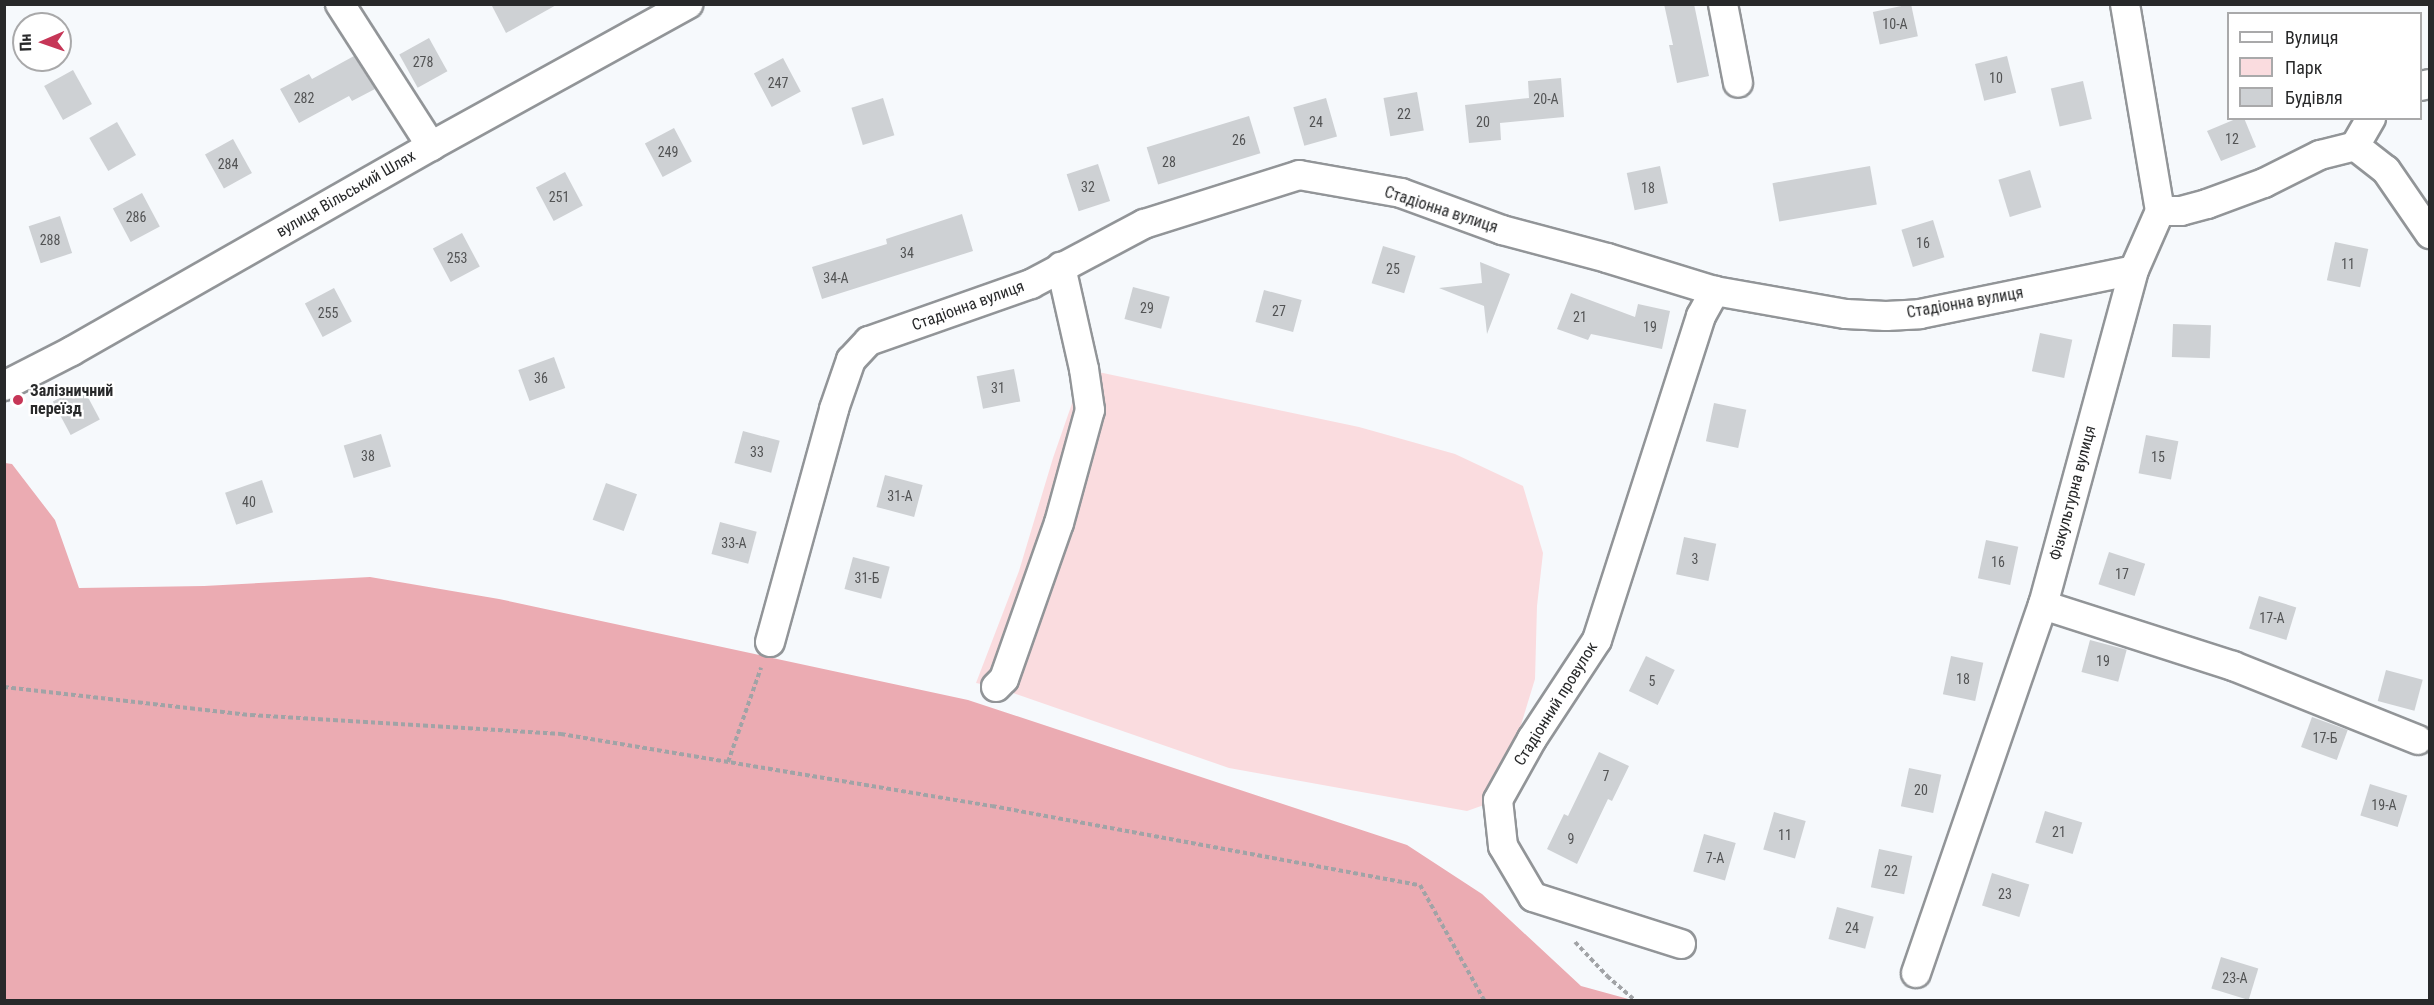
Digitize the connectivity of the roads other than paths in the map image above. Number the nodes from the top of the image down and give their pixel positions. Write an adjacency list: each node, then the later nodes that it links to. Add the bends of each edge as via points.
1 (340, 4): 7 (street)
2 (688, 4): 7 (street, вулиця Вільський Шлях)
3 (1723, 4): 5 (street)
4 (2125, 4): 9 (street)
5 (1738, 83)
6 (2370, 120): 8 (street)
7 (431, 146): 14 (street, вулиця Вільський Шлях)
8 (2355, 146): 9 (street, via 2320,155 2264,183 2207,204 2181,211); 10 (street, via 2386,170)
9 (2160, 211): 12 (street, Фізкультурна вулиця)
10 (2430, 234)
11 (1061, 267): 13 (street, Стадіонна вулиця, via 1144,224 1299,175 1401,193 1502,230); 16 (street, Стадіонна вулиця, via 1031,284 868,341 851,360); 17 (street, via 1090,411 1059,523 1004,679)
12 (2134, 270): 13 (street, Стадіонна вулиця, via 1920,314 1886,316 1846,314); 15 (street, Фізкультурна вулиця)
13 (1715, 291): 19 (street, Стадіонний провулок, via 1701,316 1597,640 1532,739 1498,800 1503,846 1533,897)
14 (4, 386)
15 (2043, 605): 18 (street, via 2233,666); 20 (street, Фізкультурна вулиця)
16 (770, 642)
17 (996, 687)
18 (2418, 740)
19 (1681, 944)
20 (1916, 973)

